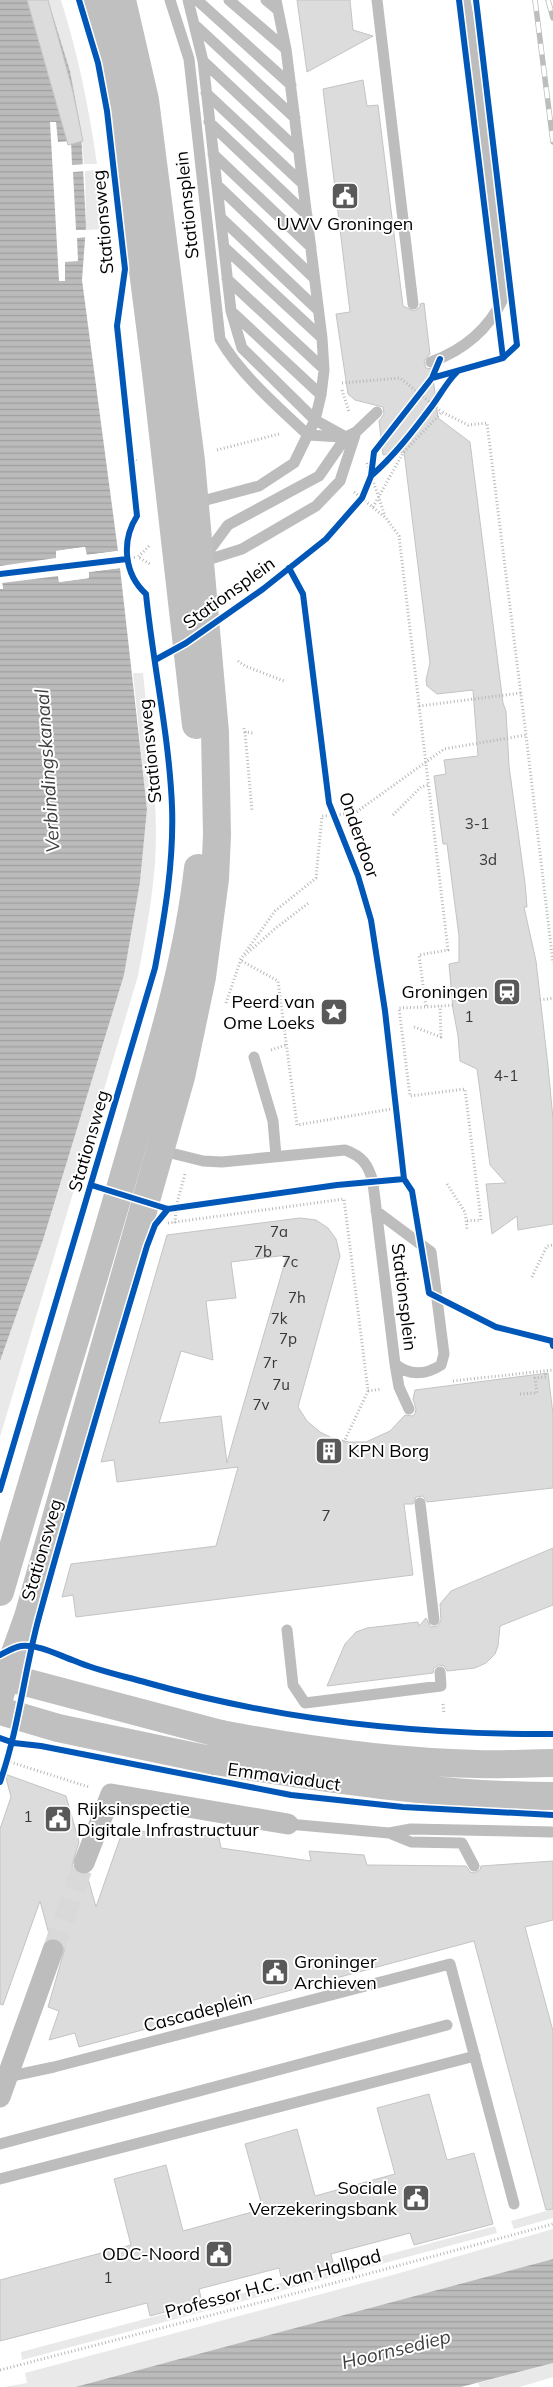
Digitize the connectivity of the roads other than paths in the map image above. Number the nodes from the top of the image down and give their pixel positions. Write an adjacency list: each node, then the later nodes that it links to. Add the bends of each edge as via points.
1 (95, 0): 40 (main road, Stationsweg, via 114,61 121,98)
2 (122, 0): 39 (main road, Stationsweg, via 145,100)
3 (170, 0): 37 (lane, Stationsplein, via 189,59 220,339 227,352 276,405)
4 (188, 0): 11 (lane)
5 (197, 0): 14 (lane)
6 (229, 0): 12 (lane)
7 (266, 0): 10 (lane)
8 (377, 0): 28 (lane)
9 (465, 0): 32 (lane, via 502,299 476,338)
10 (277, 5): 12 (lane)
11 (196, 26): 13 (lane); 16 (lane)
12 (286, 49): 14 (lane)
13 (202, 61): 15 (lane); 18 (lane)
14 (290, 85): 16 (lane)
15 (206, 93): 17 (lane); 20 (lane)
16 (295, 118): 18 (lane)
17 (210, 122): 19 (lane); 22 (lane)
18 (299, 151): 20 (lane)
19 (214, 154): 21 (lane); 24 (lane)
20 (303, 184): 22 (lane)
21 (217, 185): 23 (lane); 26 (lane)
22 (307, 215): 24 (lane)
23 (221, 218): 25 (lane); 29 (lane)
24 (311, 247): 26 (lane)
25 (224, 248): 27 (lane); 31 (lane)
26 (314, 278): 29 (lane)
27 (227, 279): 30 (lane); 33 (lane)
28 (413, 304)
29 (318, 310): 31 (lane)
30 (231, 311): 34 (lane); 36 (lane, via 242,348)
31 (322, 338): 33 (lane)
32 (436, 361)
33 (324, 368): 34 (lane)
34 (321, 395): 36 (lane)
35 (376, 412): 38 (lane)
36 (315, 420): 37 (lane); 38 (lane)
37 (308, 434): 38 (lane); 39 (lane, via 294,463 259,486)
38 (351, 435): 41 (lane, via 319,476 228,525); 41 (lane, via 340,481 316,506 242,549)
39 (195, 503): 40 (lane); 41 (main road, Stationsweg)
40 (174, 532): 41 (lane); 43 (main road, Stationsweg, via 202,824 195,897 158,1059)
41 (201, 562): 43 (main road, Stationsweg, via 216,766 215,879 202,977 188,1048)
42 (254, 1057): 44 (lane, via 273,1122)
43 (146, 1147): 44 (lane, Stationsplein, via 203,1161); 49 (main road, Stationsweg); 53 (main road, Stationsweg, via 145,1201 28,1617)
44 (276, 1156): 45 (lane, Stationsplein, via 345,1150 356,1153 370,1169)
45 (376, 1211): 46 (lane, Stationsplein); 46 (lane, Stationsplein, via 431,1252 444,1354 441,1365 432,1370 413,1373)
46 (395, 1364): 47 (lane)
47 (408, 1410)
48 (420, 1503): 50 (lane)
49 (0, 1592)
50 (434, 1620)
51 (287, 1630): 52 (lane, via 293,1685 305,1703 441,1686)
52 (440, 1672)
53 (2, 1683): 55 (main road, Emmaviaduct, bridge, via 221,1734 326,1752 477,1764)
54 (11, 1723): 56 (main road, Emmaviaduct, bridge, via 58,1728 215,1761 315,1777 407,1788)
55 (553, 1763)
56 (553, 1796)
57 (288, 1824): 59 (lane); 60 (street, via 111,1794)
58 (553, 1832): 59 (lane, via 411,1829)
59 (389, 1833): 61 (lane, via 411,1842 462,1843)
60 (84, 1863)
61 (474, 1866)
62 (53, 1950): 65 (street)
63 (447, 2025): 67 (lane)
64 (475, 2056): 65 (lane, Cascadeplein, via 450,1964); 68 (lane); 69 (lane, Cascadeplein)
65 (7, 2077): 66 (street)
66 (0, 2097)
67 (0, 2144)
68 (0, 2180)
69 (514, 2204)

